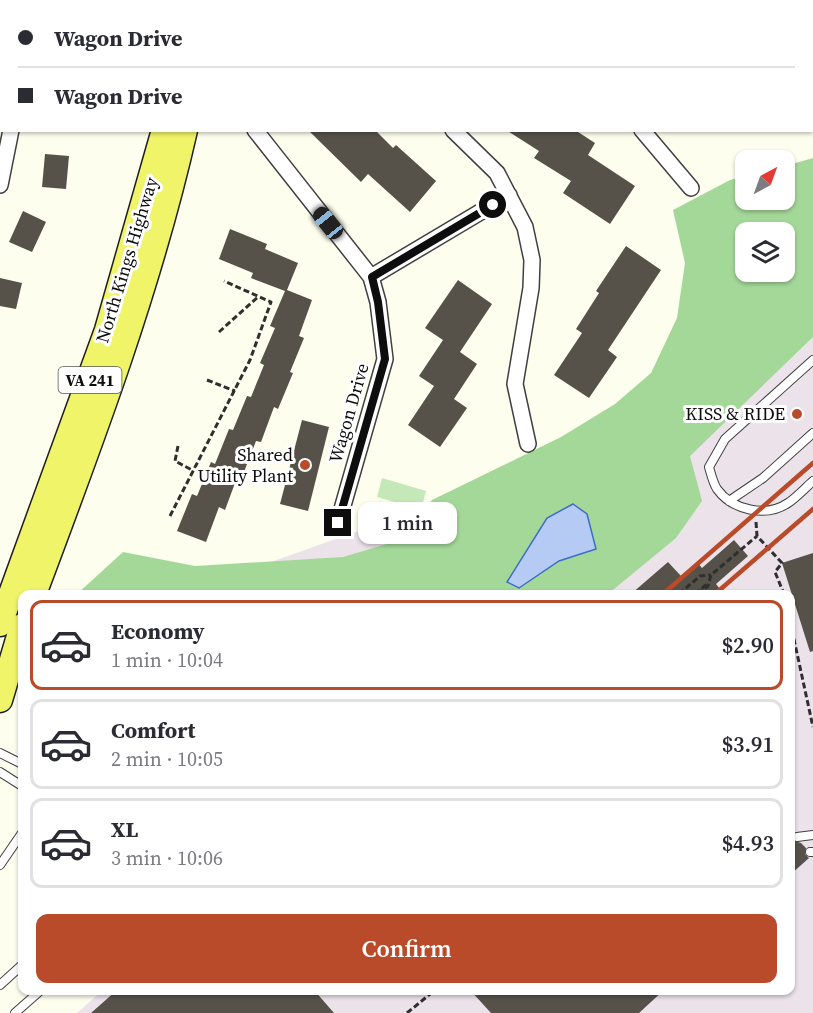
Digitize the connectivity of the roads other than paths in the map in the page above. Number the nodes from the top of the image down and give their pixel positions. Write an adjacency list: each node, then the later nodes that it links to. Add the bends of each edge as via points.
1 (11, 132): 7 (street)
2 (163, 132): 18 (main road, North Kings Highway / VA 241, via 107,330)
3 (184, 132): 17 (main road, North Kings Highway / VA 241, via 127,339)
4 (257, 132): 10 (street, Wagon Drive)
5 (455, 132): 9 (street, via 497,173)
6 (644, 132): 8 (street)
7 (0, 185)
8 (691, 188)
9 (509, 195): 10 (street); 13 (street, via 525,227 532,260 515,384)
10 (372, 277): 16 (street, Wagon Drive, via 385,359)
11 (813, 360): 15 (lane, via 725,439 709,467 716,488)
12 (813, 434): 15 (lane, via 763,478)
13 (528, 444)
14 (813, 481): 15 (lane, via 787,504 770,510 750,510)
15 (729, 501)
16 (338, 523)
17 (35, 590)
18 (7, 614)
19 (18, 639): 20 (main road)
20 (0, 700)
21 (0, 753): 22 (lane)
22 (18, 762)
23 (0, 772): 24 (lane)
24 (18, 783)
25 (813, 835): 26 (lane)
26 (796, 837)
27 (18, 838): 28 (lane)
28 (0, 865)
29 (18, 969): 30 (lane)
30 (0, 985)
31 (35, 995): 32 (lane)
32 (15, 1013)

